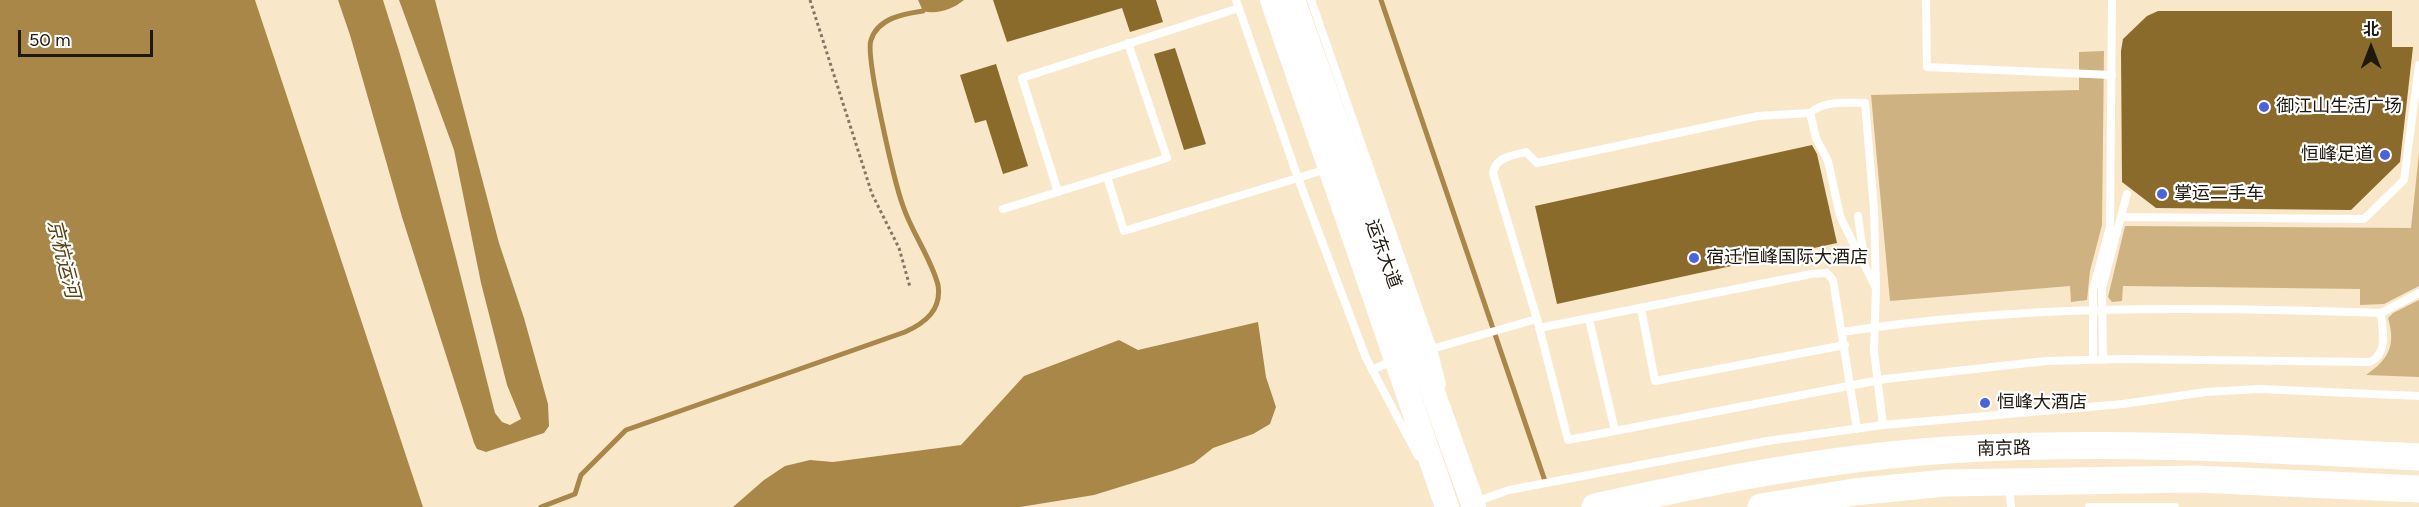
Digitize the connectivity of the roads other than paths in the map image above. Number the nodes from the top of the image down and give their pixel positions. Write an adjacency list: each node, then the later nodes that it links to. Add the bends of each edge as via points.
1 (1272, 0): 11 (main road, 运东大道)
2 (1293, 0): 11 (main road, 运东大道)
3 (1311, 0): 30 (lane)
4 (1926, 0): 9 (lane, via 1927,68)
5 (2112, 0): 9 (lane)
6 (1238, 4): 7 (lane); 13 (lane)
7 (1128, 43): 12 (lane, via 1167,158); 14 (lane, via 1022,78)
8 (2419, 64): 18 (lane, via 2404,180 2364,219)
9 (2112, 75): 23 (lane, via 2110,227 2095,279)
10 (1810, 113): 19 (lane, via 1816,138 1828,161 1840,216); 20 (lane, via 1817,106 1865,103); 26 (lane, via 1758,116 1538,163 1526,152 1501,159 1493,173)
11 (1340, 165): 13 (lane); 30 (main road, 运东大道)
12 (1107, 177): 13 (lane, via 1124,231); 14 (lane)
13 (1298, 178): 33 (lane)
14 (1058, 192): 16 (lane)
15 (2127, 194): 18 (lane)
16 (1004, 209)
17 (1858, 216): 19 (lane)
18 (2122, 218): 23 (lane)
19 (1865, 266): 20 (lane)
20 (1876, 288): 27 (lane)
21 (2419, 293): 24 (lane)
22 (1641, 308): 25 (lane); 28 (lane, via 1820,272 1833,280); 29 (lane, via 1654,381)
23 (2097, 309): 24 (lane); 27 (lane, via 2000,313); 31 (lane); 32 (lane)
24 (2381, 313): 32 (lane, via 2383,345 2370,362)
25 (1589, 318): 26 (lane); 39 (lane)
26 (1538, 323): 30 (lane, via 1516,325); 39 (lane, via 1568,440)
27 (1875, 327): 28 (lane); 34 (lane)
28 (1842, 332): 29 (lane)
29 (1845, 345): 35 (lane)
30 (1412, 355): 33 (lane); 43 (main road, 运东大道); 44 (main road, 运东大道)
31 (2093, 360): 32 (lane); 34 (lane)
32 (2103, 360)
33 (1372, 370): 44 (lane)
34 (1876, 381): 35 (lane); 37 (lane)
35 (1852, 385): 38 (lane); 39 (lane)
36 (2419, 396): 37 (lane, via 2232,389 2123,404)
37 (1883, 425): 38 (lane)
38 (1857, 429): 43 (lane, via 1767,441 1509,490)
39 (1615, 431)
40 (2419, 457): 45 (main road, 南京路, via 2197,446 1949,450 1848,459 1729,478)
41 (2419, 489): 42 (main road, 南京路, via 2196,479)
42 (2010, 495): 46 (main road, 南京路, via 1946,483)
43 (1470, 506)
44 (1447, 507)
45 (1595, 507)
46 (1761, 507)
47 (2089, 507): 48 (lane)
48 (2175, 507)

